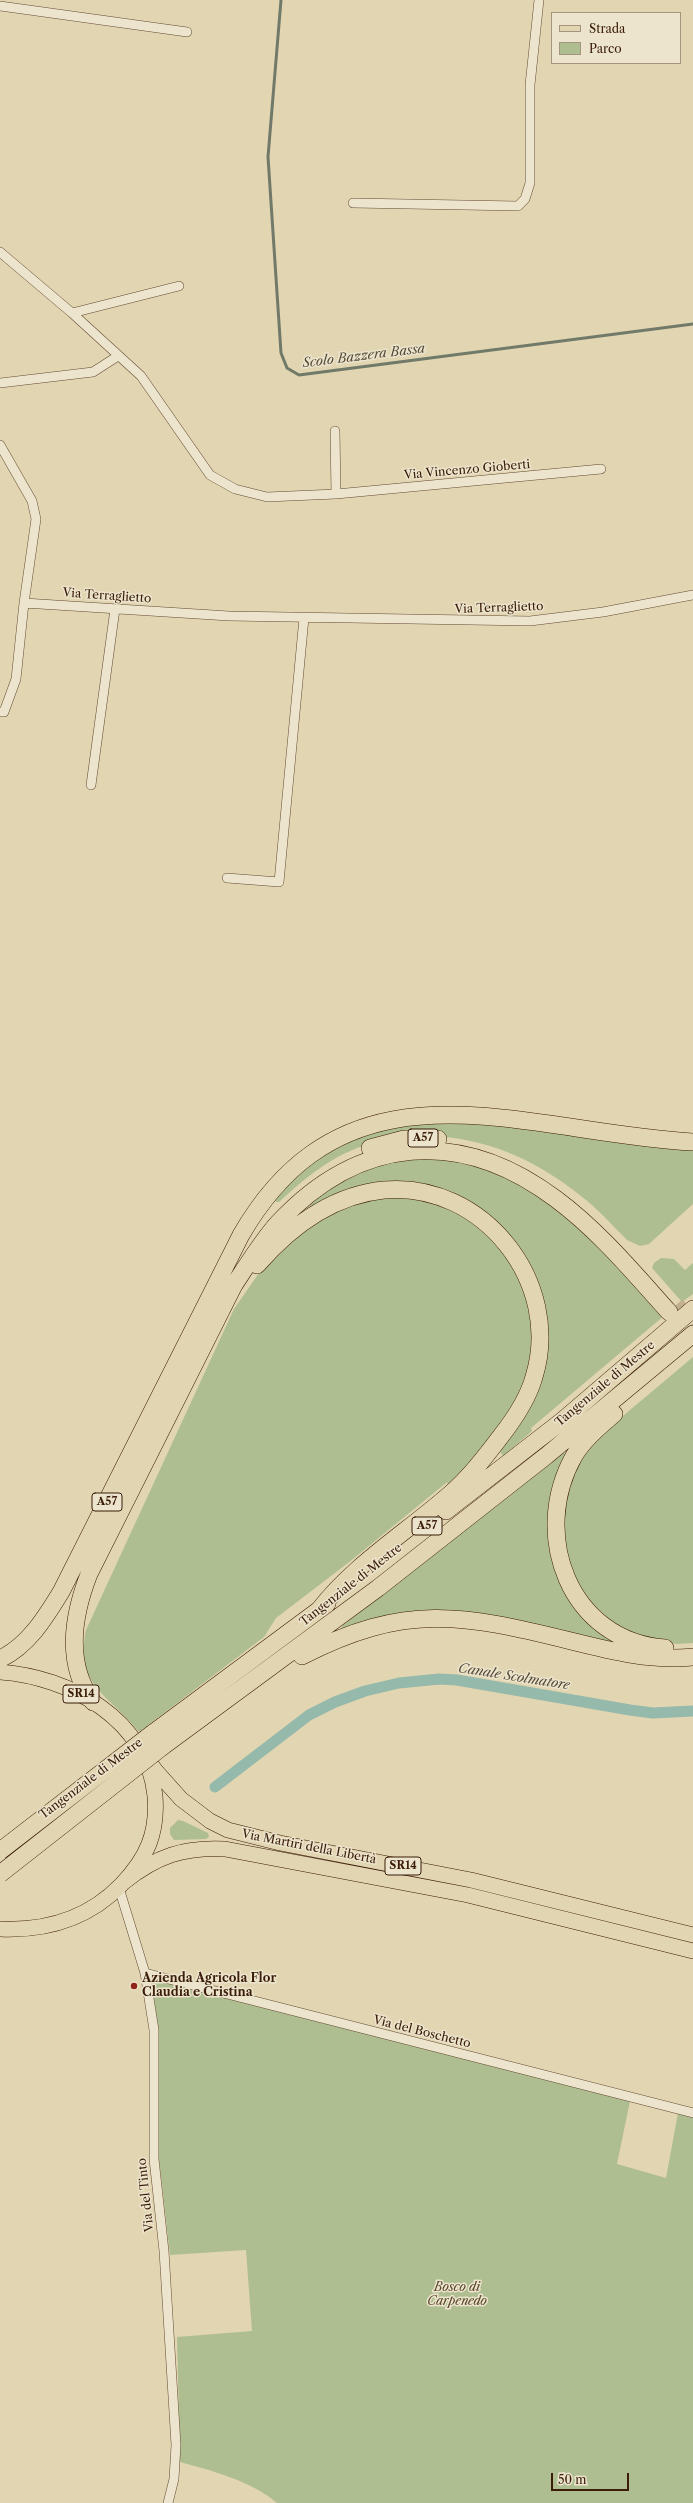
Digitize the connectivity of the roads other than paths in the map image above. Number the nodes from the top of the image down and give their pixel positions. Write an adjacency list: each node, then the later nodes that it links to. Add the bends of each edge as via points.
1 (539, 0): 4 (street, via 530,85 530,183 525,199 518,206)
2 (0, 6): 3 (street)
3 (186, 32)
4 (353, 203)
5 (0, 252): 7 (street, Via Vincenzo Gioberti)
6 (179, 286): 7 (street)
7 (72, 312): 8 (street, Via Vincenzo Gioberti)
8 (118, 356): 9 (street, via 93,372); 13 (street, Via Vincenzo Gioberti, via 141,376 210,475 223,484 267,497)
9 (0, 383)
10 (335, 431): 13 (street)
11 (0, 445): 15 (street, via 32,501 36,519)
12 (601, 469): 13 (street, Via Vincenzo Gioberti)
13 (336, 494)
14 (693, 595): 17 (street, Via Terraglietto, via 603,612 530,621)
15 (24, 603): 16 (street, Via Terraglietto); 18 (street, via 16,679 4,712)
16 (114, 609): 17 (street, Via Terraglietto); 19 (street)
17 (304, 618): 20 (street, via 279,882)
18 (0, 712)
19 (91, 785)
20 (227, 878)
21 (693, 1142): 24 (highway, A57, via 525,1120 461,1115 411,1117 359,1128 320,1148 276,1183 240,1235)
22 (693, 1309): 26 (highway, Tangenziale di Mestre / A57, via 562,1421)
23 (216, 1317): 24 (highway, A57, via 263,1241 305,1197 361,1163 389,1154 418,1150 448,1152 479,1159 519,1176 543,1190 597,1233 672,1309 603,1224 552,1183 505,1157 480,1148 448,1141 415,1138 393,1141 359,1152 322,1171 298,1189 275,1211 250,1242 217,1287); 26 (highway, A57, via 260,1262 300,1224 345,1199 385,1190 411,1190 436,1196 479,1217 496,1231 512,1250 529,1282 538,1324 539,1350 534,1377 518,1413 482,1461 459,1485 349,1575); 32 (highway, A57, via 83,1590 76,1620 75,1657 80,1679)
24 (193, 1329): 29 (highway, A57, via 61,1592 36,1631 9,1655)
25 (688, 1339): 27 (highway, A57, via 668,1368 598,1428 575,1456 560,1489 556,1508 555,1537 567,1580 585,1609 598,1621 613,1631 646,1645 663,1648); 31 (highway, Tangenziale di Mestre / A57, via 378,1588)
26 (319, 1610): 34 (highway, Tangenziale di Mestre / A57, bridge)
27 (693, 1647)
28 (693, 1657): 31 (highway, A57, via 657,1658 618,1653 485,1622 449,1617 419,1618 342,1636)
29 (0, 1659)
30 (0, 1672): 32 (main road, SR14, via 42,1678 64,1686)
31 (243, 1687): 35 (highway, Tangenziale di Mestre / A57, bridge)
32 (93, 1702): 33 (main road, SR14, via 124,1727)
33 (141, 1751): 36 (main road, SR14, via 153,1787 156,1822 145,1854); 38 (main road, Via Martiri della Libertà / SR14, via 181,1799 210,1821 228,1830 280,1843 471,1880)
34 (0, 1851)
35 (0, 1874)
36 (122, 1885): 37 (main road, SR14, via 98,1906 68,1921 45,1926); 39 (main road, Via Martiri della Libertà / SR14, via 143,1868 171,1854 195,1848 225,1849 468,1895); 40 (street, Via del Tinto)
37 (0, 1929)
38 (693, 1936)
39 (693, 1951)
40 (145, 1972): 41 (street, Via del Boschetto); 42 (street, Via del Tinto, via 154,2030 154,2159 164,2251 175,2413 174,2479)
41 (693, 2113)
42 (168, 2503)

